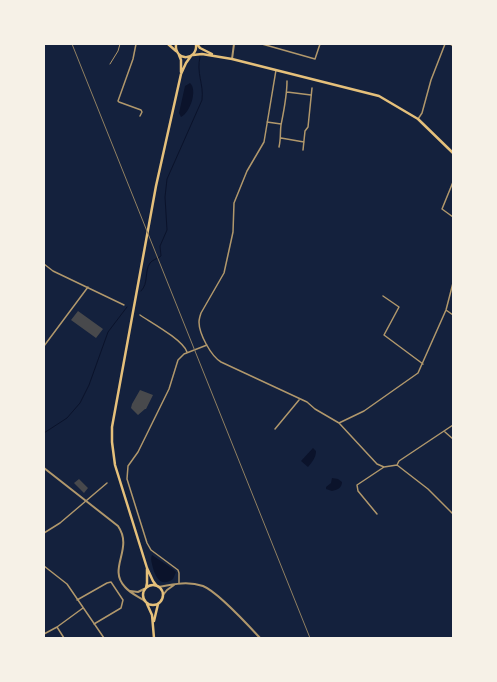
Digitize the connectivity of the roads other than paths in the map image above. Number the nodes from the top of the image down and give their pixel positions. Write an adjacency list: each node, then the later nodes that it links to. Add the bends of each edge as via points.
1 (120, 44): 17 (lane)
2 (136, 44): 24 (street, via 118,101 141,110)
3 (168, 44): 12 (main road)
4 (176, 44): 12 (main road)
5 (196, 44): 14 (main road); 15 (main road)
6 (234, 44): 16 (street)
7 (262, 44): 8 (street, via 315,59)
8 (320, 44)
9 (445, 44): 25 (street)
10 (450, 44): 11 (street)
11 (453, 46)
12 (176, 51): 13 (main road)
13 (179, 55): 15 (main road); 19 (main road, via 182,60)
14 (214, 55): 15 (main road); 16 (main road)
15 (192, 56): 19 (main road)
16 (232, 59): 18 (main road)
17 (110, 64)
18 (276, 70): 25 (main road, via 379,96); 26 (street)
19 (182, 74): 62 (main road, via 151,212 112,427 117,471)
20 (287, 81): 22 (street)
21 (312, 88): 23 (street)
22 (287, 92): 23 (street); 27 (street)
23 (311, 96): 29 (street)
24 (140, 116)
25 (418, 119): 32 (main road)
26 (268, 122): 27 (street); 43 (street, via 264,142 247,171 234,203 233,232 224,273 200,316 199,326)
27 (281, 124): 28 (street)
28 (281, 138): 29 (street); 30 (street)
29 (304, 142): 31 (street)
30 (279, 147)
31 (303, 150)
32 (453, 153)
33 (453, 182): 34 (street, via 442,209)
34 (453, 217)
35 (44, 264): 37 (street)
36 (453, 284): 40 (street)
37 (88, 287): 39 (street); 44 (street)
38 (383, 296): 46 (street, via 399,307 384,335)
39 (124, 305)
40 (446, 310): 42 (street); 46 (street)
41 (140, 315): 45 (street, via 180,342)
42 (453, 315)
43 (207, 345): 45 (street); 47 (street, via 212,355 221,362)
44 (44, 346)
45 (187, 352): 63 (street, via 178,360 169,389 138,452 128,466 127,479 146,543 151,550 178,570)
46 (423, 364): 48 (street, via 413,378 364,411)
47 (300, 399): 48 (street); 50 (street)
48 (339, 423): 54 (street, via 377,464)
49 (453, 425): 51 (street)
50 (275, 429)
51 (445, 432): 52 (street); 53 (street, via 399,461)
52 (453, 439)
53 (397, 465): 54 (street); 59 (street, via 428,489)
54 (384, 467): 58 (street, via 357,485 358,491)
55 (44, 468): 57 (street)
56 (107, 483): 57 (street)
57 (84, 501): 60 (street, via 60,523); 66 (street, via 122,531 124,551 118,575 121,583)
58 (377, 514)
59 (453, 514)
60 (44, 533)
61 (44, 566): 68 (street, via 67,584)
62 (147, 568): 64 (main road, via 152,581); 65 (main road)
63 (178, 584): 64 (street); 67 (street); 80 (street, via 196,584 211,590)
64 (158, 586): 65 (main road); 67 (main road)
65 (145, 588): 66 (street, via 138,592); 69 (main road, via 142,595)
66 (129, 591): 69 (street)
67 (163, 595): 71 (main road)
68 (77, 600): 72 (street); 73 (street, via 111,582 123,600 121,608)
69 (144, 601): 70 (main road)
70 (147, 604): 71 (main road); 74 (main road)
71 (158, 604): 74 (main road)
72 (83, 608): 73 (street); 75 (street)
73 (94, 624): 78 (street)
74 (154, 625): 79 (main road)
75 (57, 627): 76 (street); 77 (street)
76 (44, 634)
77 (64, 638)
78 (104, 638)
79 (154, 638)
80 (260, 638)

